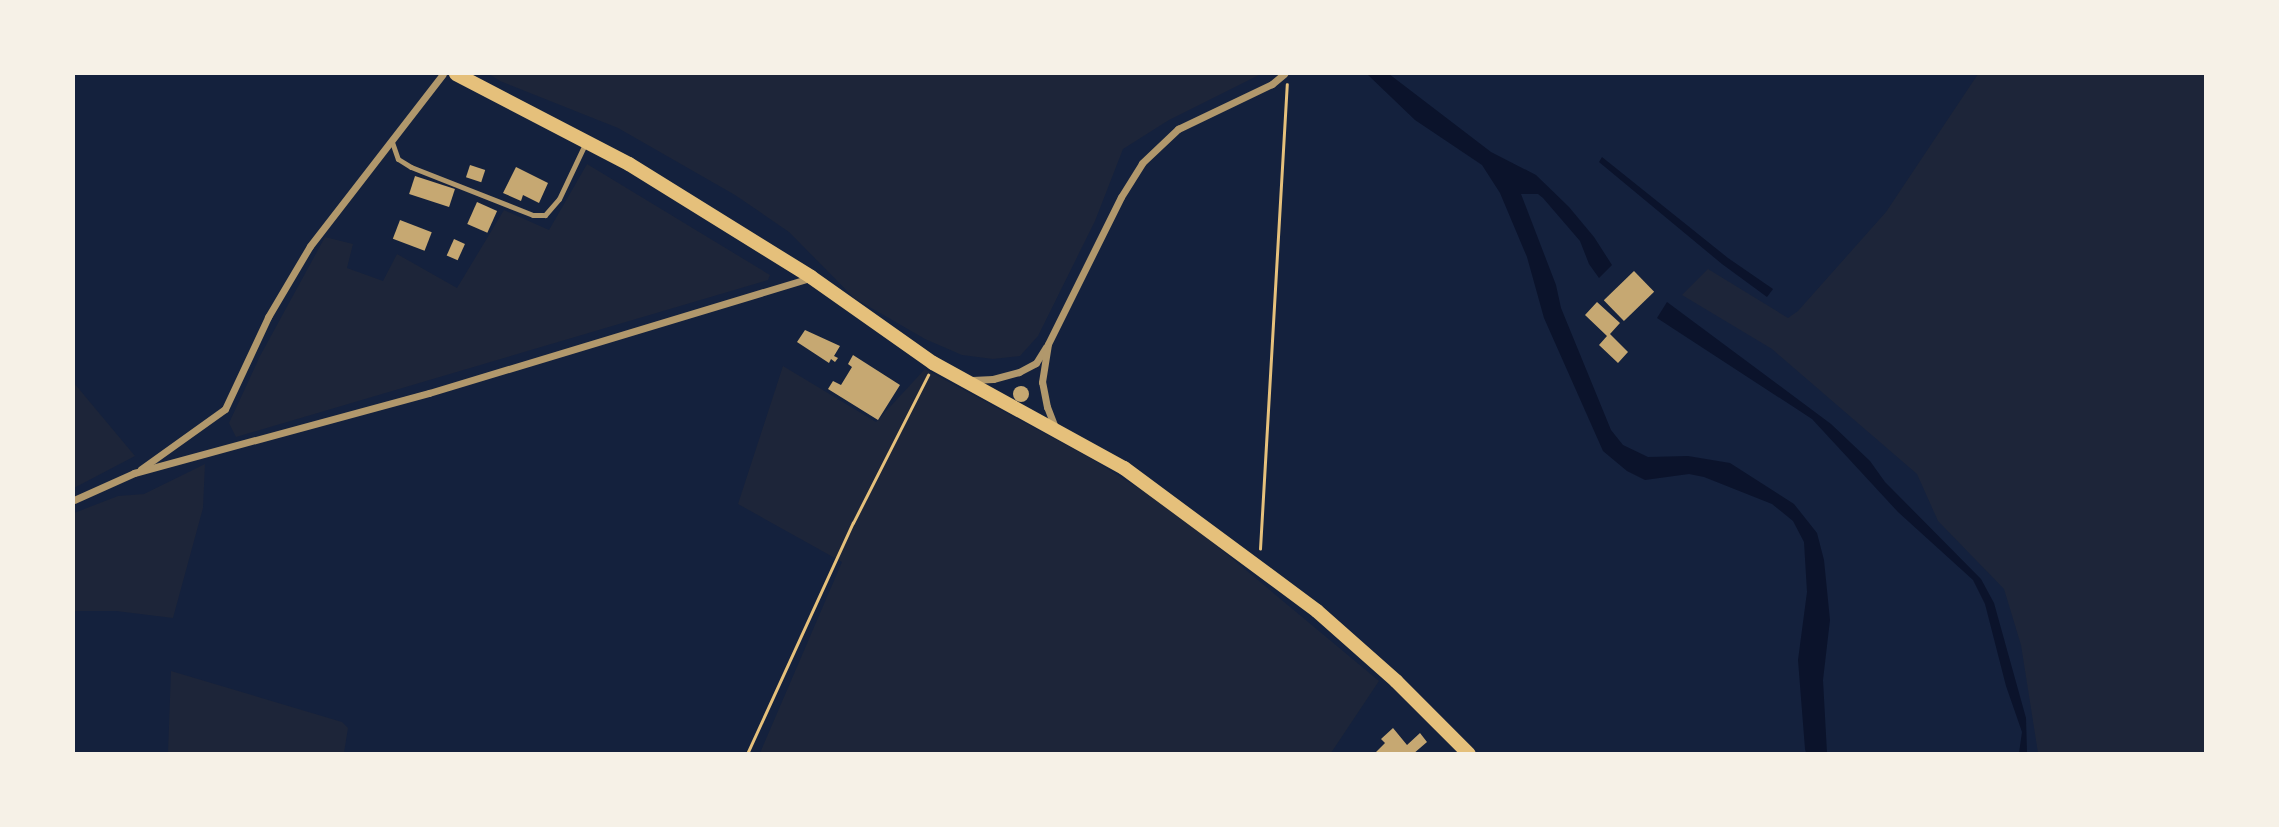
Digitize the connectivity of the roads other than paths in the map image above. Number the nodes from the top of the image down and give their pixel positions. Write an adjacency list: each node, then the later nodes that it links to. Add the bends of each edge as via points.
1 (443, 74): 5 (street)
2 (456, 74): 4 (main road)
3 (1282, 75): 7 (street, via 1178,129 1142,163)
4 (586, 141): 5 (lane, via 559,199 545,215 533,215 411,167 398,159); 6 (main road)
5 (393, 142): 10 (street, via 310,246 268,317 225,410)
6 (811, 277): 8 (main road); 10 (street, via 429,393)
7 (1048, 344): 8 (street, via 1036,363 1019,372); 9 (street, via 1042,382)
8 (964, 380): 9 (main road)
9 (1056, 430): 12 (main road, via 1124,468 1317,611)
10 (134, 473): 11 (street)
11 (74, 500)
12 (1469, 754)

